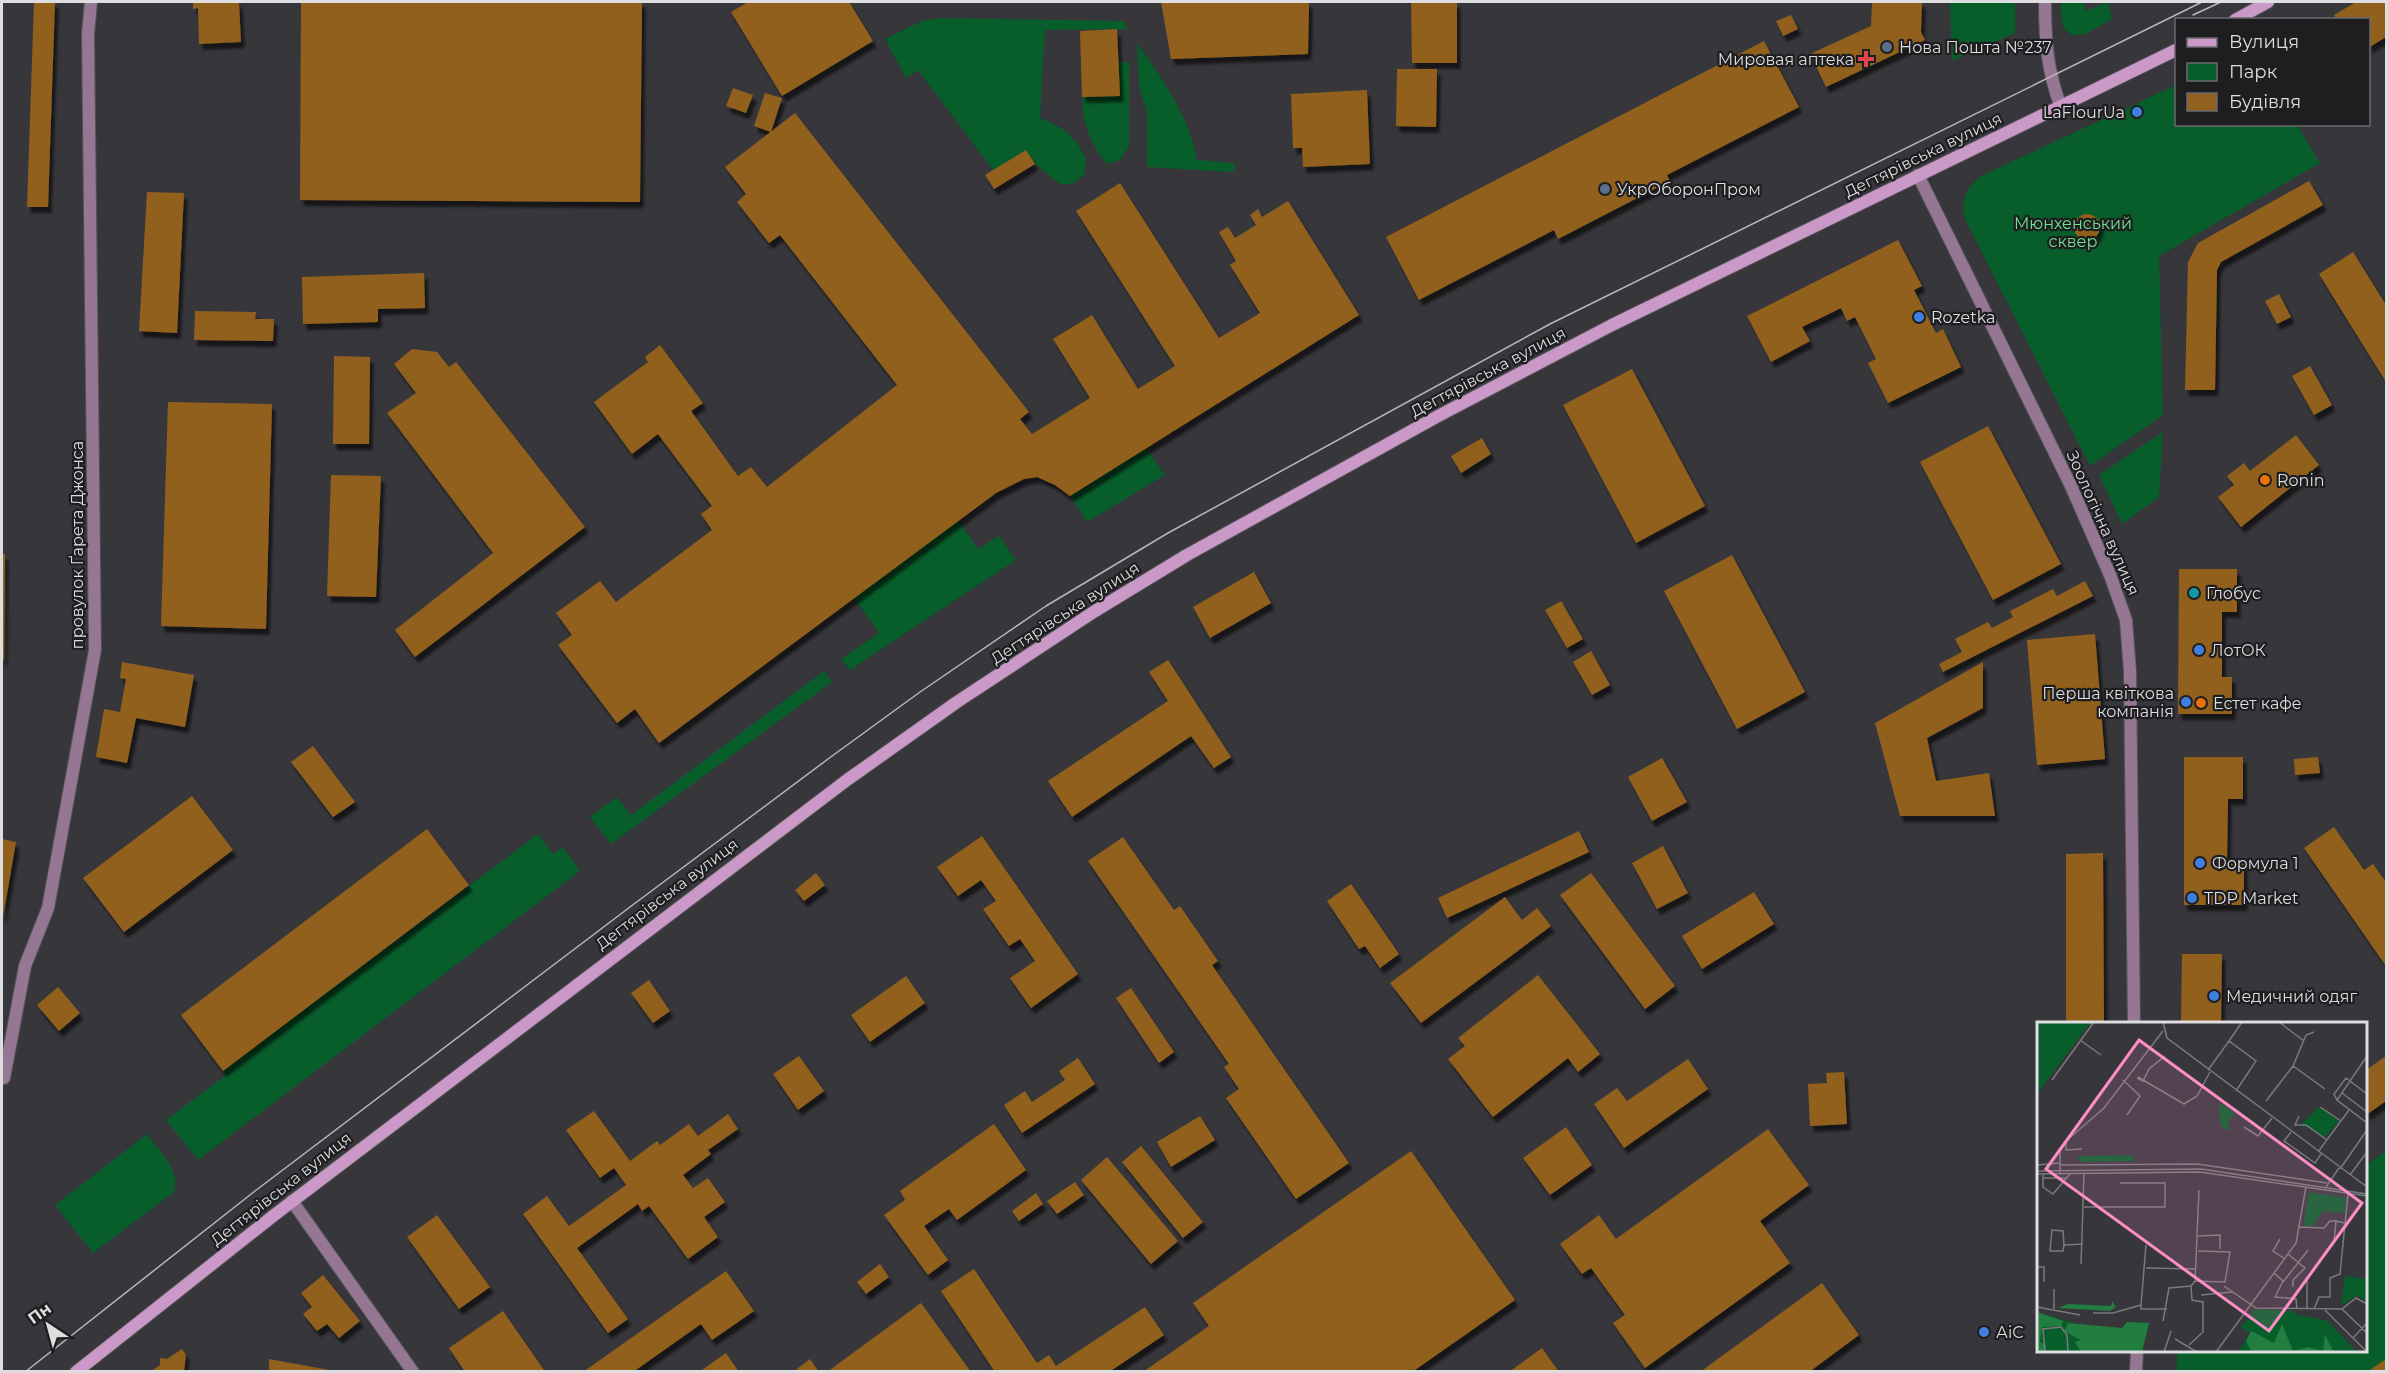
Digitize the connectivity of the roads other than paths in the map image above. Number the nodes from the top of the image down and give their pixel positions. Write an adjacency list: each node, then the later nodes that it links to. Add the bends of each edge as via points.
1 (91, 2): 9 (street, провулок Ґарета Джонса, via 88,34 95,650 48,908 25,966)
2 (2045, 2): 6 (street, via 2046,58)
3 (2268, 2): 4 (main road)
4 (2239, 18)
5 (2175, 50): 6 (main road, Дегтярівська вулиця)
6 (2061, 107): 7 (main road, Дегтярівська вулиця)
7 (1918, 175): 8 (street, Зоологічна вулиця, via 2071,486 2126,620); 10 (main road, Дегтярівська вулиця, via 1612,325 1440,415 1187,555 1095,611 847,780)
8 (2134, 1022)
9 (4, 1078)
10 (292, 1201): 12 (main road, Дегтярівська вулиця); 13 (street)
11 (2136, 1352): 14 (street)
12 (76, 1371)
13 (412, 1371)
14 (2136, 1371)

